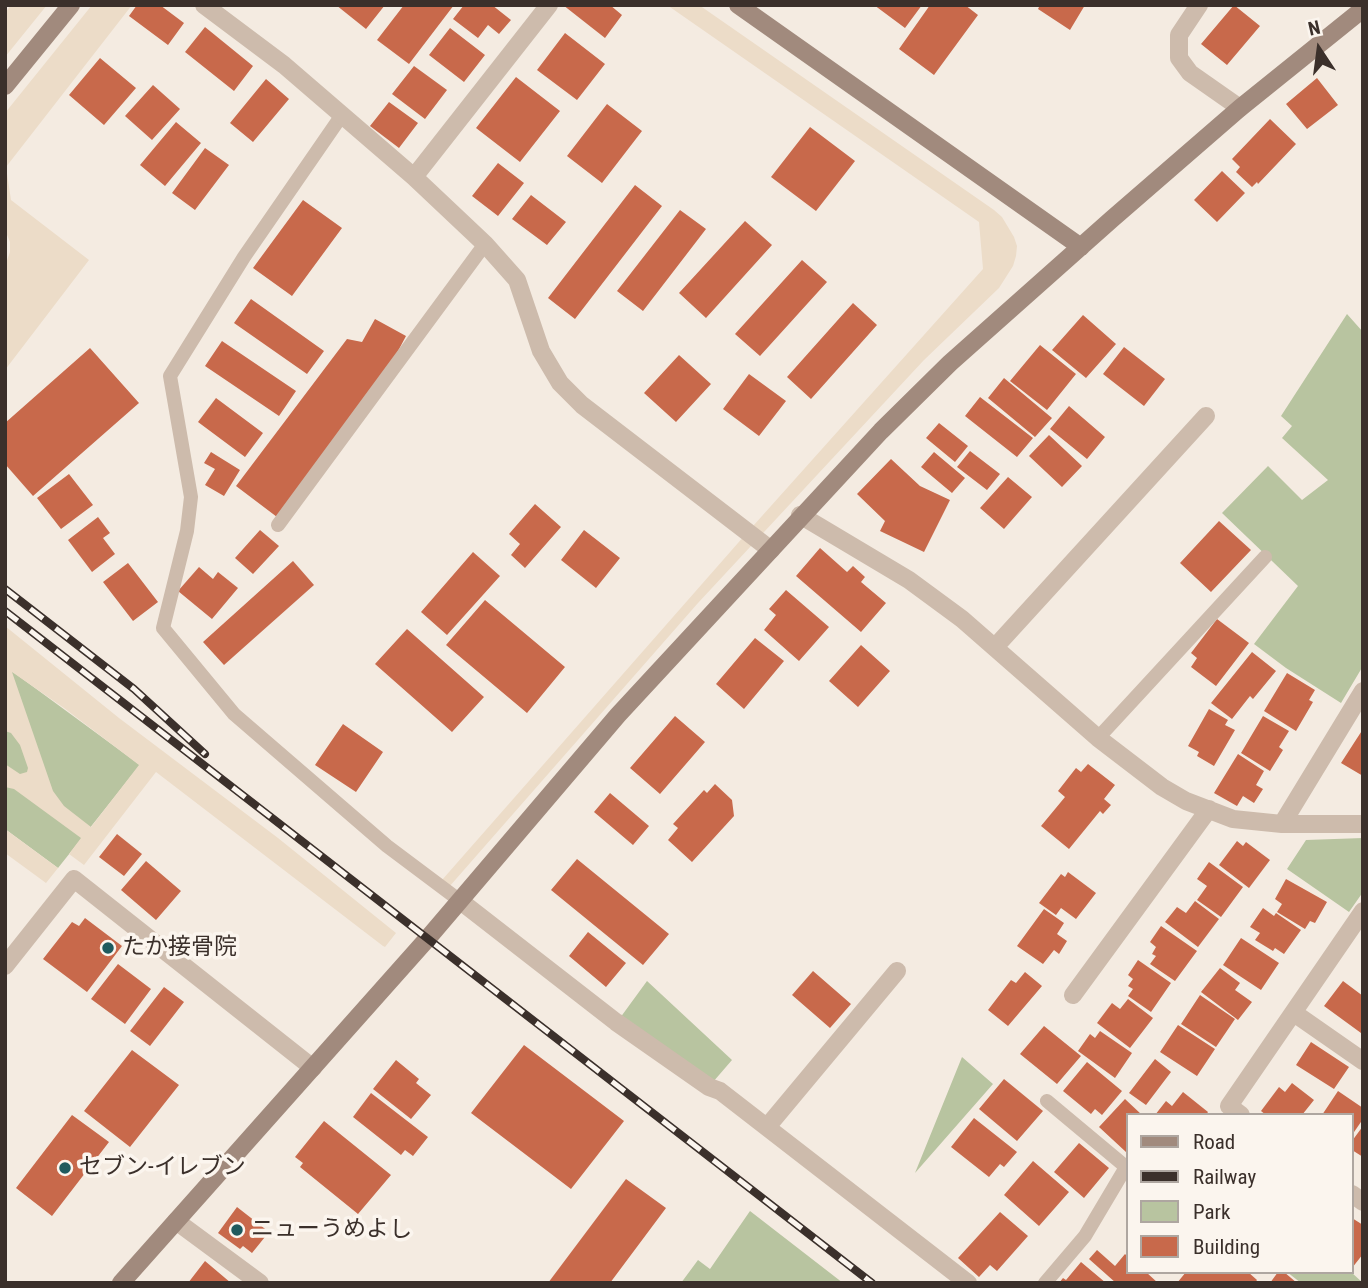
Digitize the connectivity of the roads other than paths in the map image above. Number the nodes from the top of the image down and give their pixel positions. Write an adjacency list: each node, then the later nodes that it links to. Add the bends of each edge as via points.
1 (71, 5): 7 (street)
2 (204, 5): 9 (street)
3 (549, 5): 10 (street)
4 (738, 5): 12 (street)
5 (1199, 5): 8 (street, via 1179,35 1179,58 1190,73)
6 (1363, 9): 8 (street)
7 (5, 86)
8 (1240, 107): 12 (street)
9 (342, 116): 10 (street); 24 (lane, via 244,257 170,376 191,497 163,628 234,714 387,846)
10 (414, 177): 11 (street)
11 (485, 244): 15 (lane); 16 (street, via 517,281 541,351 560,383 582,405)
12 (1081, 247): 14 (street, via 950,363)
13 (1206, 416): 18 (street)
14 (800, 515): 16 (street); 18 (street, via 909,580)
15 (278, 525)
16 (771, 550): 24 (street, via 618,715)
17 (1265, 557): 20 (lane)
18 (996, 646): 20 (street)
19 (1363, 691): 22 (street)
20 (1098, 738): 21 (street, via 1162,786)
21 (1209, 809): 22 (street, via 1233,819); 28 (street)
22 (1282, 824): 23 (street)
23 (1363, 824)
24 (459, 900): 31 (street); 34 (street, via 616,1022)
25 (1363, 911): 29 (street)
26 (5, 966): 31 (street, via 74,878)
27 (897, 971): 34 (street)
28 (1073, 995)
29 (1294, 1013): 30 (street); 33 (street, via 1229,1106)
30 (1363, 1061)
31 (313, 1068): 35 (street)
32 (1047, 1101): 39 (lane, via 1126,1167 1085,1236)
33 (1238, 1113)
34 (766, 1127): 38 (street)
35 (176, 1221): 36 (street); 37 (street)
36 (121, 1283)
37 (260, 1283)
38 (968, 1283)
39 (1045, 1283)

